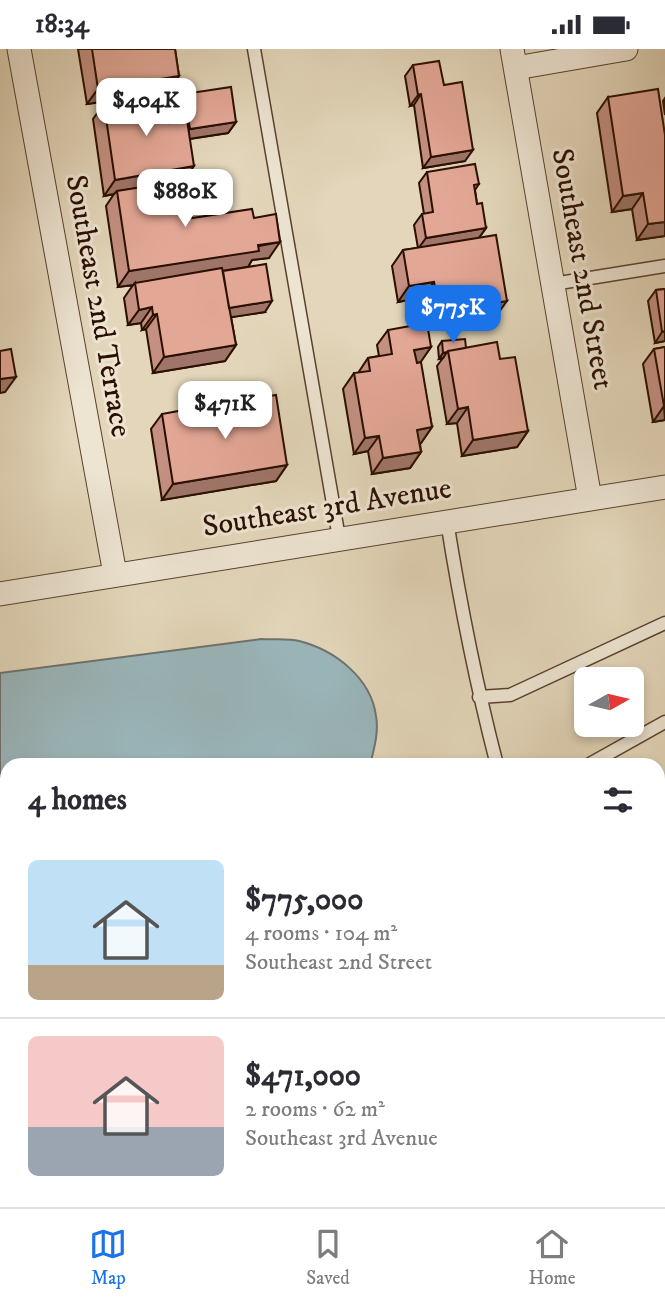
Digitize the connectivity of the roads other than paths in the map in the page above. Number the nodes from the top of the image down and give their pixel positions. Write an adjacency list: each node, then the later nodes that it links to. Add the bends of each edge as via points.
1 (19, 49): 11 (street, Southeast 2nd Terrace)
2 (254, 49): 10 (lane)
3 (626, 49): 4 (street)
4 (514, 59): 6 (street, Southeast 2nd Street)
5 (665, 266): 6 (lane)
6 (553, 284): 8 (street, Southeast 2nd Street)
7 (665, 487): 8 (street, Southeast 3rd Avenue)
8 (590, 499): 9 (street, Southeast 3rd Avenue)
9 (447, 521): 10 (street, Southeast 3rd Avenue); 14 (lane)
10 (339, 538): 11 (street, Southeast 3rd Avenue)
11 (114, 575): 12 (street, Southeast 3rd Avenue)
12 (0, 594)
13 (665, 623): 14 (lane, via 510,695)
14 (479, 697): 16 (lane)
15 (665, 722): 17 (lane)
16 (495, 758)
17 (601, 758)

